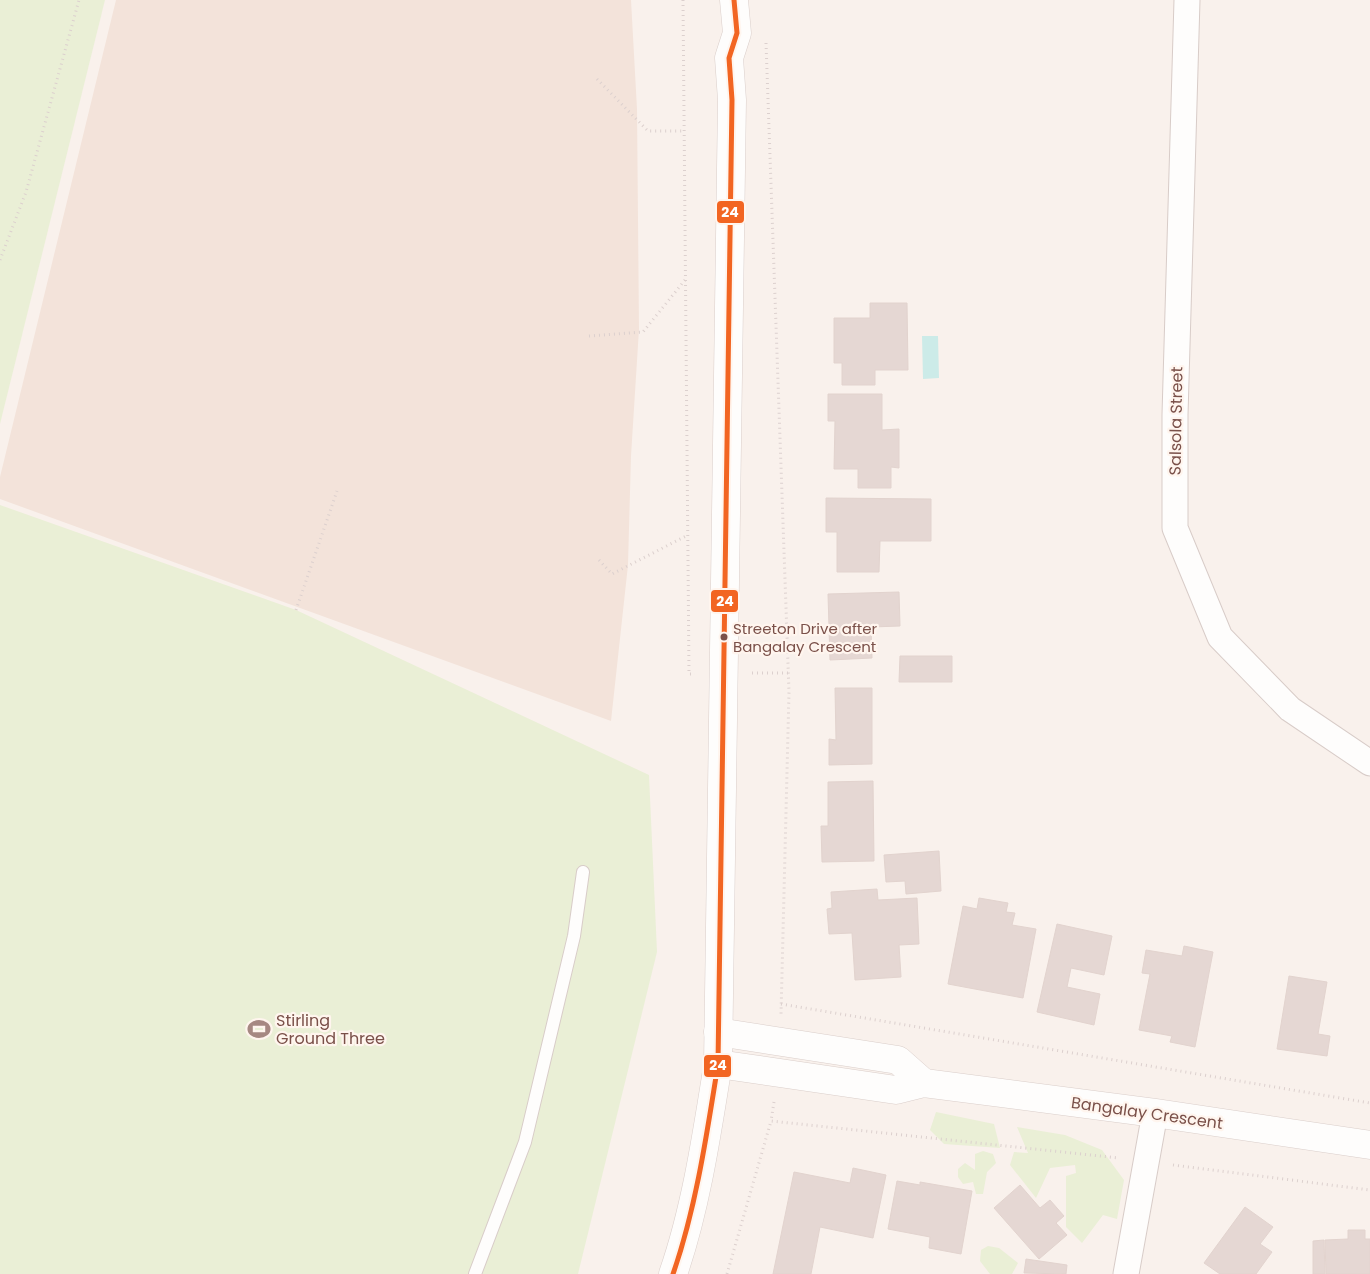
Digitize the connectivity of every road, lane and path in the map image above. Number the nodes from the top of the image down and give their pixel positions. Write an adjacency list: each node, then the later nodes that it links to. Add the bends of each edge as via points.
1 (79, 0): 10 (path, via 26,192)
2 (684, 0): 9 (path)
3 (715, 0): 7 (main road, via 719,35)
4 (734, 0): 7 (main road, via 737,32)
5 (1187, 0): 19 (street, Salsola Street, via 1175,415 1175,528 1220,637 1290,709)
6 (766, 40): 18 (path)
7 (729, 58): 17 (main road, via 732,100)
8 (597, 79): 9 (path, via 648,131)
9 (685, 132): 11 (path)
10 (0, 260)
11 (686, 279): 12 (path, via 643,332); 14 (path)
12 (589, 336)
13 (337, 491): 16 (path)
14 (688, 535): 15 (path, via 612,574); 17 (path, via 689,674)
15 (599, 560)
16 (296, 610)
17 (723, 673): 18 (path); 22 (main road)
18 (788, 673): 21 (path)
19 (1370, 763)
20 (583, 872): 33 (lane, via 574,936 525,1142)
21 (781, 1004): 23 (path); 27 (path)
22 (718, 1032): 23 (main road); 24 (main road)
23 (780, 1043): 26 (main road, via 898,1060)
24 (718, 1064): 25 (main road, Bangalay Crescent); 34 (main road, via 708,1128 681,1252)
25 (779, 1073): 26 (main road, Bangalay Crescent, via 896,1090); 29 (path)
26 (924, 1083): 28 (main road, Bangalay Crescent)
27 (1370, 1103)
28 (1155, 1113): 30 (main road, Bangalay Crescent); 31 (street)
29 (771, 1121): 31 (path); 35 (path)
30 (1370, 1145)
31 (1147, 1162): 32 (path); 36 (street)
32 (1370, 1190)
33 (475, 1274)
34 (673, 1274)
35 (727, 1274)
36 (1126, 1274)

